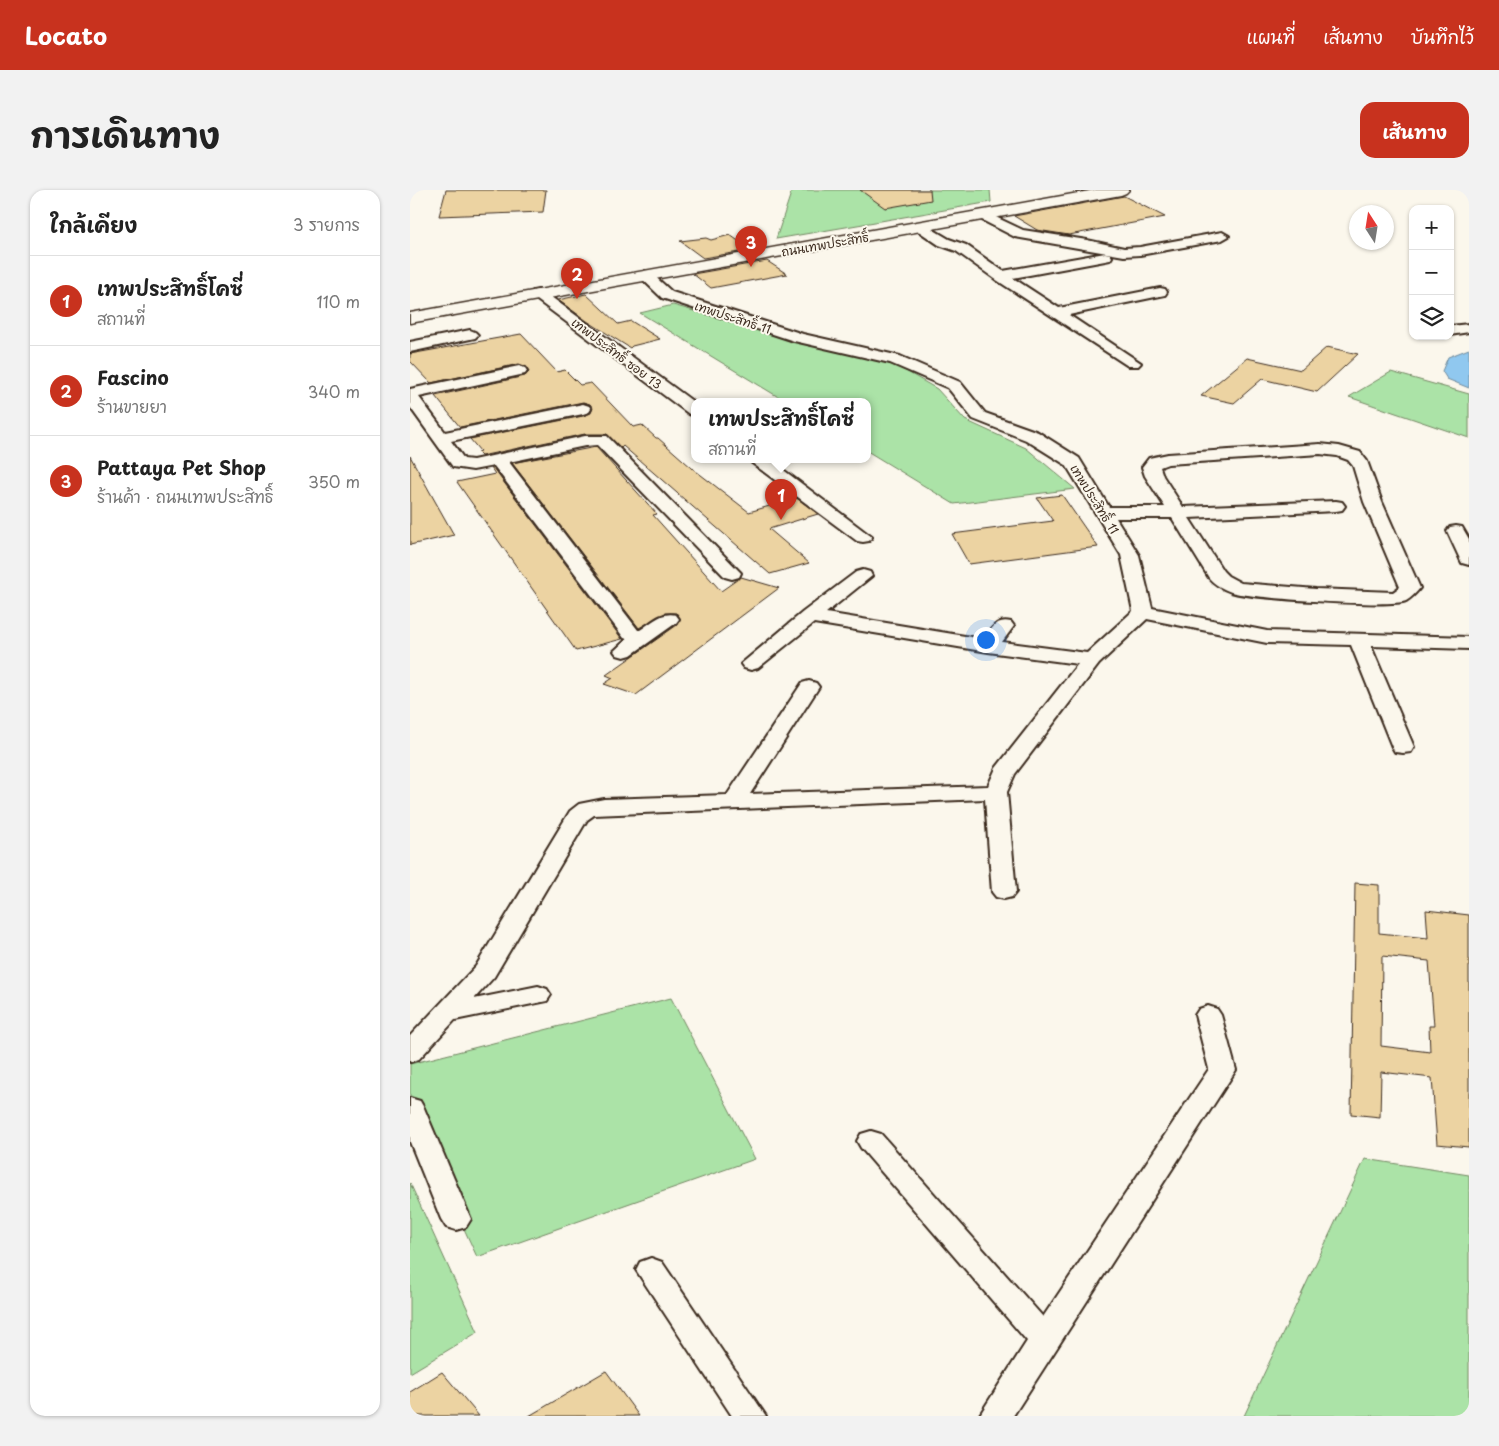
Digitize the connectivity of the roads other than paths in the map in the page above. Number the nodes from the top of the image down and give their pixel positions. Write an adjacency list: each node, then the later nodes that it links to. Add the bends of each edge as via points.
1 (1082, 190): 11 (main road, ถนนเทพประสิทธิ์)
2 (1121, 190): 3 (main road, ถนนเทพประสิทธิ์)
3 (985, 216): 4 (main road, ถนนเทพประสิทธิ์); 5 (street, via 1020,234 1124,252)
4 (930, 226): 7 (main road, ถนนเทพประสิทธิ์); 8 (street, via 944,242 961,248)
5 (1222, 236)
6 (1105, 257): 8 (street)
7 (645, 275): 10 (main road, ถนนเทพประสิทธิ์); 27 (street, เทพประสิทธิ์ 11, via 668,295 799,338 896,359 954,385 979,416 1032,436 1074,462)
8 (1000, 276): 12 (street)
9 (1160, 292): 12 (street)
10 (538, 294): 13 (main road, ถนนเทพประสิทธิ์); 21 (street, เทพประสิทธิ์ ซอย 13)
11 (410, 309)
12 (1056, 313): 18 (street)
13 (410, 318)
14 (1469, 328): 15 (street)
15 (1454, 330)
16 (470, 335): 17 (street)
17 (410, 347)
18 (1133, 363)
19 (519, 371): 20 (street)
20 (410, 395): 23 (street)
21 (691, 408)
22 (583, 409): 23 (street)
23 (439, 438): 24 (street, via 459,464 473,465)
24 (498, 459): 32 (street, via 601,440); 38 (street, via 631,634)
25 (763, 463): 30 (street)
26 (1336, 506): 28 (street)
27 (1104, 512): 28 (street); 34 (street, เทพประสิทธิ์ 11, via 1130,556)
28 (1178, 513): 28 (street, via 1216,574 1237,588 1386,599 1399,597 1410,588 1373,502 1361,464 1354,456 1339,451 1320,449 1155,462 1151,467 1154,476)
29 (1456, 531): 31 (street)
30 (863, 537)
31 (1469, 559)
32 (732, 572)
33 (863, 576): 35 (street)
34 (1143, 612): 39 (street, via 1267,637); 43 (street)
35 (810, 616): 41 (street); 44 (street)
36 (669, 619): 38 (street)
37 (1004, 626): 41 (street)
38 (642, 638): 42 (street)
39 (1359, 640): 40 (street); 46 (street)
40 (1469, 643)
41 (988, 646): 43 (street)
42 (624, 650)
43 (1092, 660): 47 (street, via 1004,773)
44 (751, 664)
45 (809, 687): 48 (street)
46 (1404, 747)
47 (996, 792): 48 (street); 49 (street)
48 (734, 801): 51 (street, via 587,809 578,816 485,971)
49 (1004, 892)
50 (538, 995): 51 (street)
51 (448, 1013): 53 (street)
52 (1208, 1014): 58 (street, via 1223,1070)
53 (410, 1053)
54 (410, 1108): 56 (street)
55 (871, 1141): 58 (street)
56 (456, 1219)
57 (652, 1270): 59 (street)
58 (1045, 1340): 60 (street)
59 (750, 1416)
60 (995, 1416)

